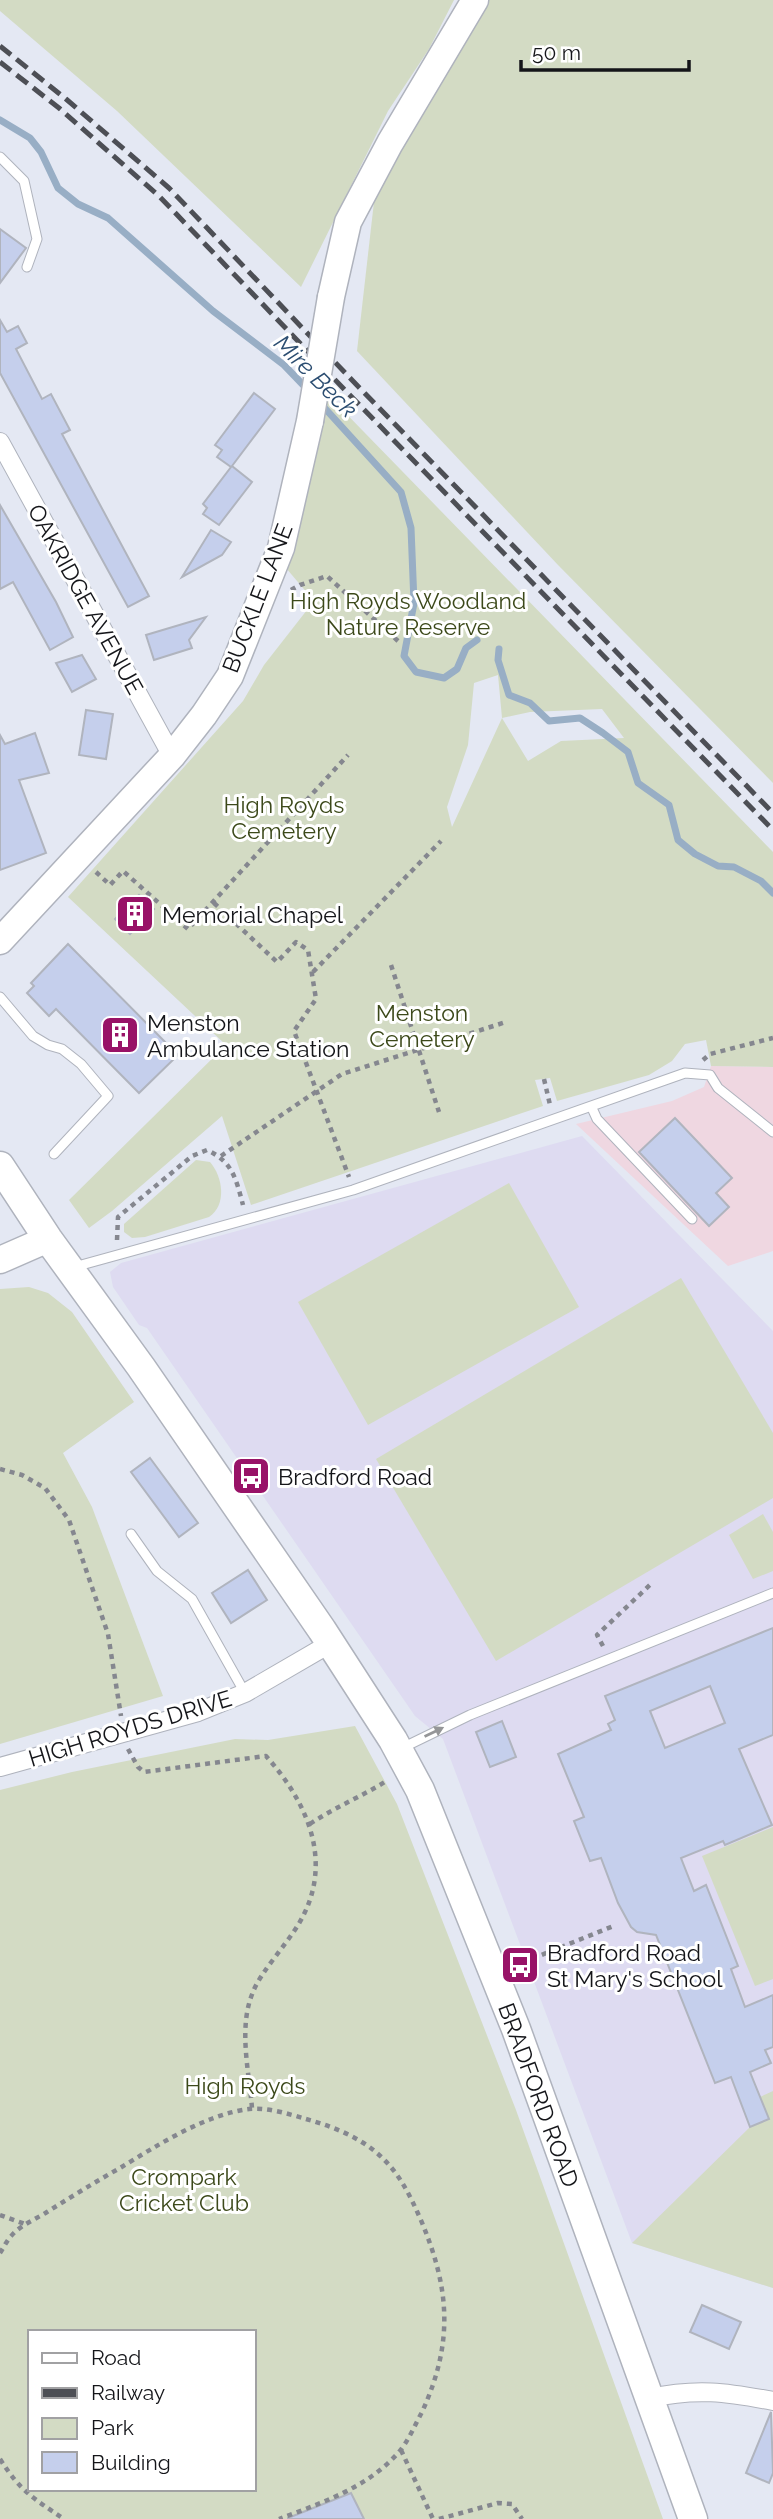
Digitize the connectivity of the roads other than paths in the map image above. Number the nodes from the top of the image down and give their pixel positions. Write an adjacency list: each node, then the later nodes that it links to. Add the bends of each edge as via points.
1 (475, 0): 5 (street, BUCKLE LANE, bridge, via 348,222 281,548 230,676)
2 (0, 157): 3 (lane, via 24,181 37,239)
3 (27, 267)
4 (0, 442): 5 (street, OAKRIDGE AVENUE)
5 (172, 756): 6 (street, BUCKLE LANE)
6 (0, 941)
7 (0, 997): 10 (lane, via 33,1036 81,1064 108,1096)
8 (592, 1108): 9 (lane, via 685,1073 710,1075 718,1088); 12 (lane, via 597,1119); 15 (lane, via 353,1190)
9 (773, 1132)
10 (54, 1154)
11 (0, 1166): 13 (main road, BRADFORD ROAD)
12 (692, 1219)
13 (48, 1239): 14 (street); 15 (main road, BRADFORD ROAD)
14 (0, 1260)
15 (68, 1268): 18 (main road, BRADFORD ROAD)
16 (131, 1534): 19 (lane, via 157,1571 192,1598)
17 (773, 1593): 20 (lane, one-way to 17, via 470,1715)
18 (331, 1643): 19 (street, HIGH ROYDS DRIVE); 20 (main road, BRADFORD ROAD)
19 (245, 1693): 21 (street, HIGH ROYDS DRIVE, via 198,1712)
20 (402, 1758): 22 (main road, BRADFORD ROAD, via 516,2029)
21 (0, 1767)
22 (649, 2398): 23 (street, via 720,2391); 24 (main road, BRADFORD ROAD)
23 (773, 2401)
24 (693, 2519)

